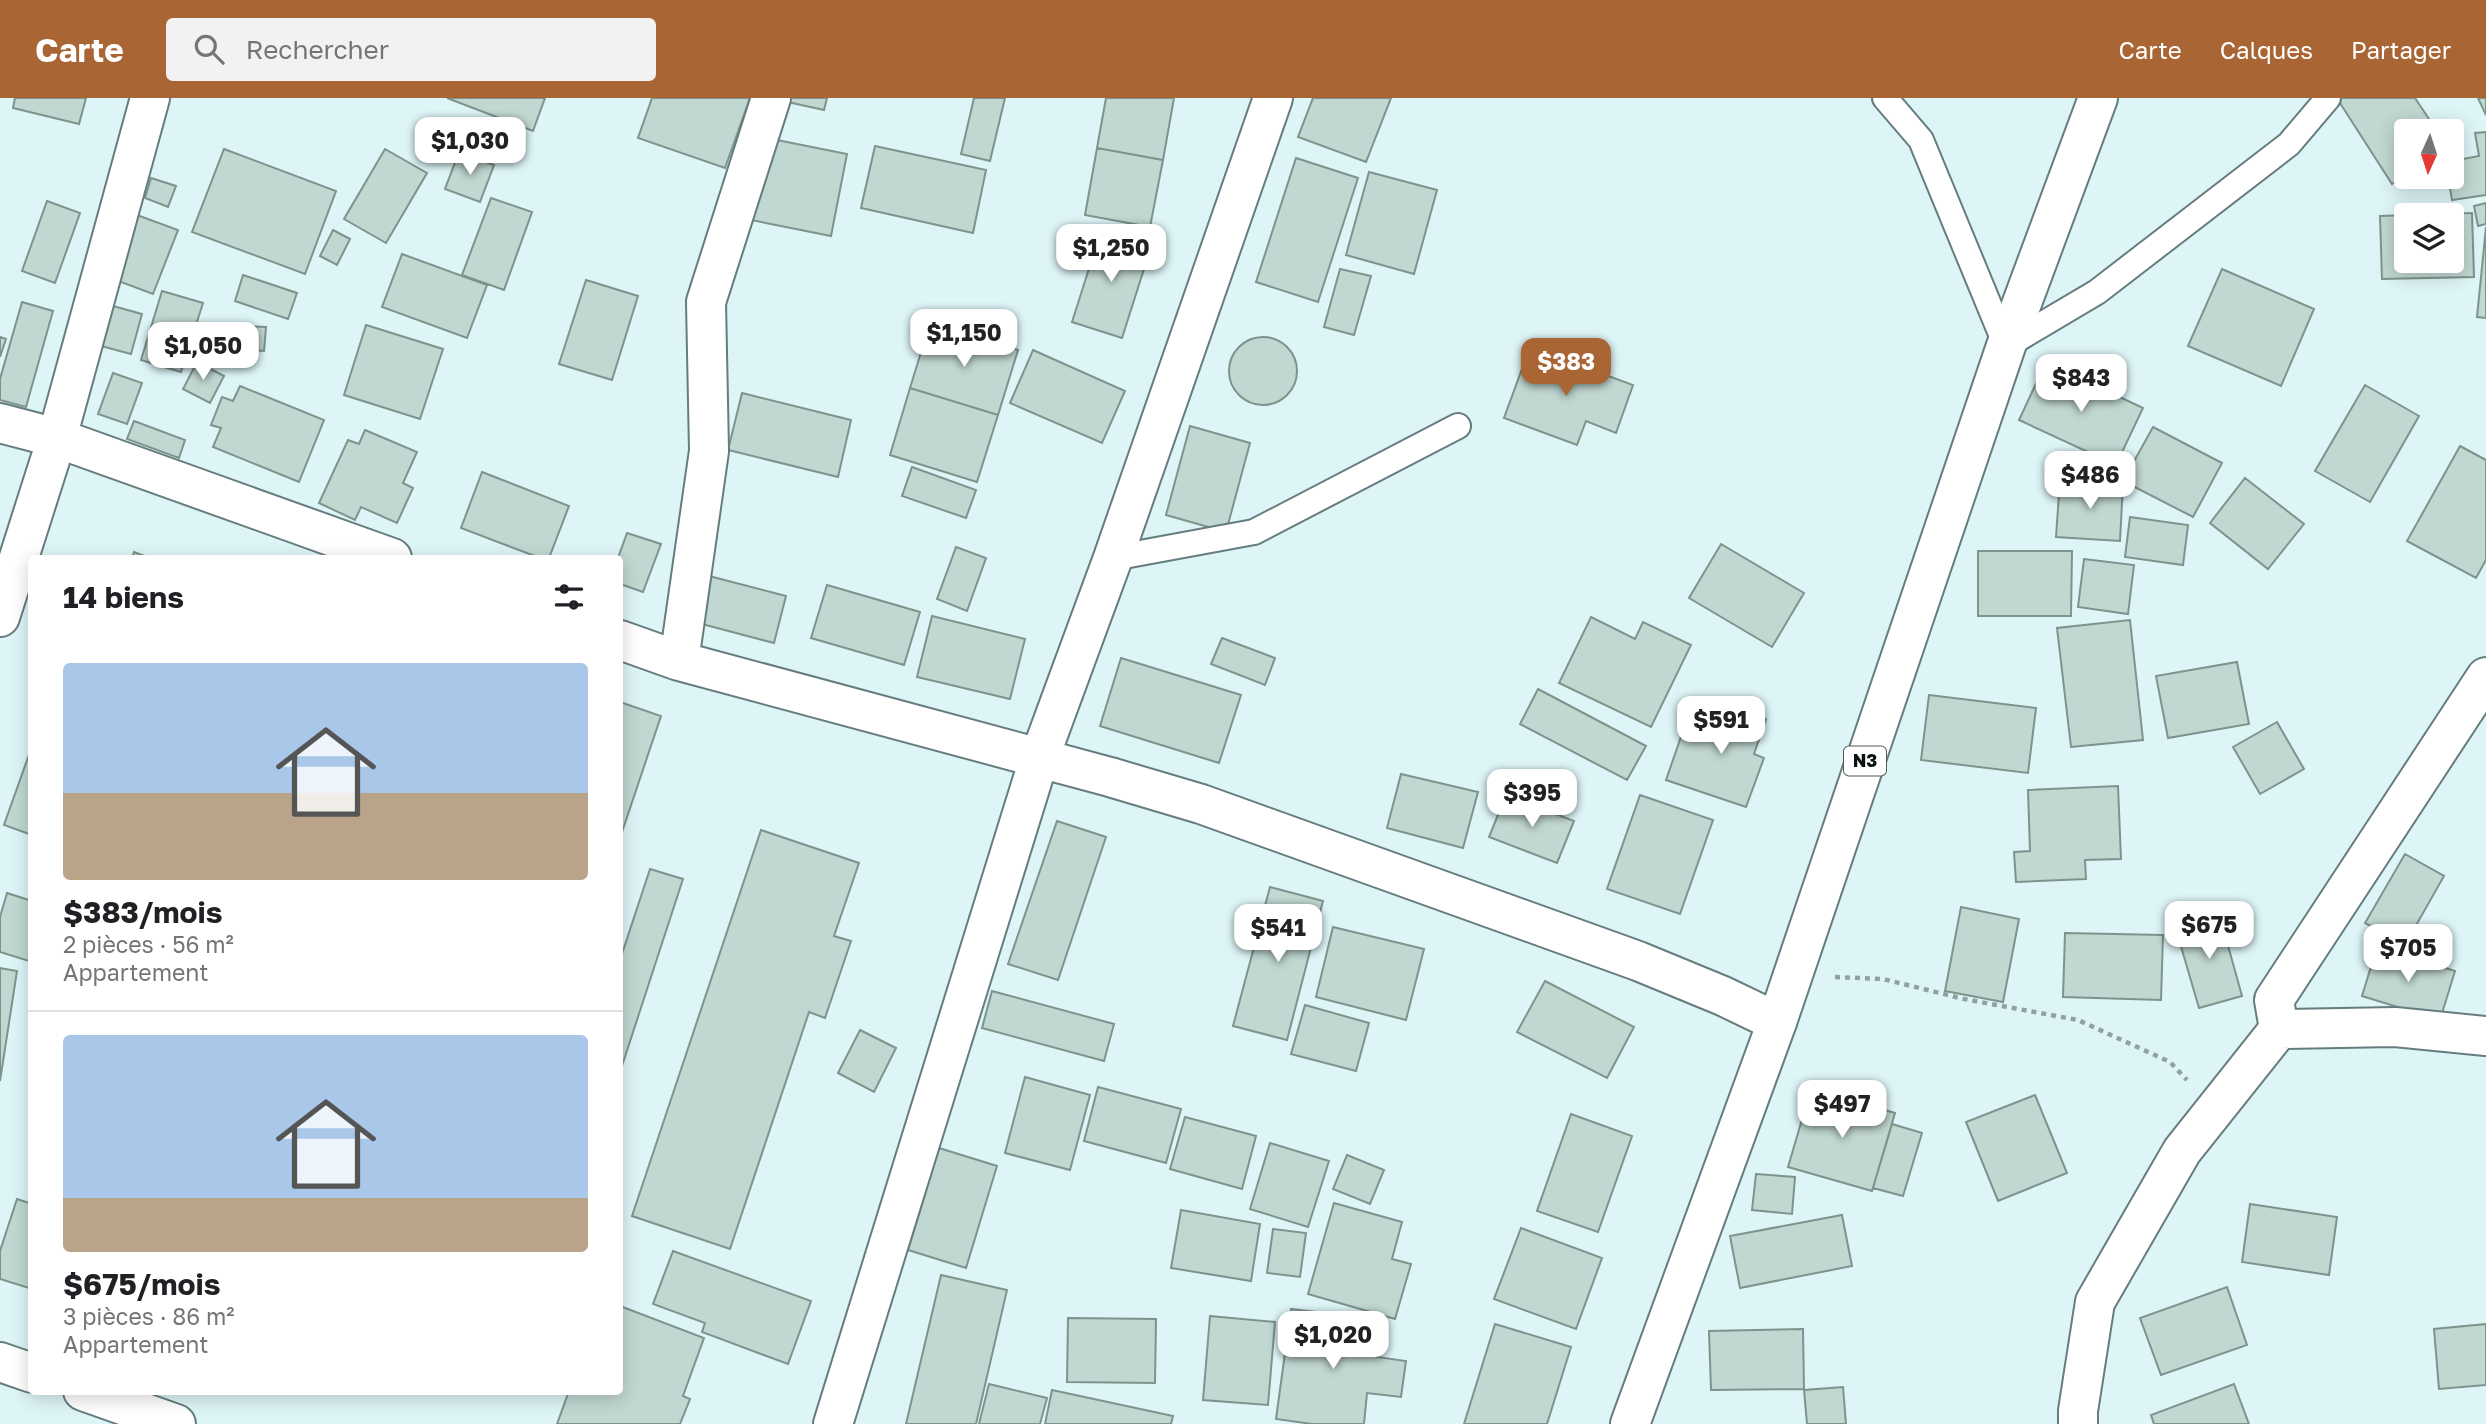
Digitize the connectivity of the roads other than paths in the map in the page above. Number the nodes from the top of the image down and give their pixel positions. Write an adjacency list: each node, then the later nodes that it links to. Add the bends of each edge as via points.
1 (150, 98): 10 (main road)
2 (771, 98): 15 (main road, via 706,302 709,451)
3 (1273, 98): 12 (main road)
4 (1885, 98): 7 (lane, via 1921,140)
5 (2098, 98): 7 (main road, N3)
6 (2328, 98): 7 (lane, via 2289,144 2097,292)
7 (2006, 346): 18 (main road, N3)
8 (0, 423): 10 (main road)
9 (1458, 426): 12 (lane, via 1254,532)
10 (58, 438): 11 (main road); 13 (main road)
11 (385, 555)
12 (1113, 558): 17 (main road)
13 (0, 617)
14 (623, 641): 15 (main road)
15 (680, 661): 17 (main road)
16 (2486, 677): 19 (main road, via 2274,1000)
17 (1039, 759): 18 (main road, via 1282,832 1638,961); 25 (main road)
18 (1777, 1022): 26 (main road, N3)
19 (2279, 1030): 20 (main road, via 2395,1027); 27 (main road, via 2182,1151 2095,1302)
20 (2486, 1036)
21 (0, 1362): 22 (main road)
22 (28, 1372)
23 (94, 1395): 24 (main road)
24 (176, 1424)
25 (833, 1424)
26 (1630, 1424)
27 (2078, 1424)

